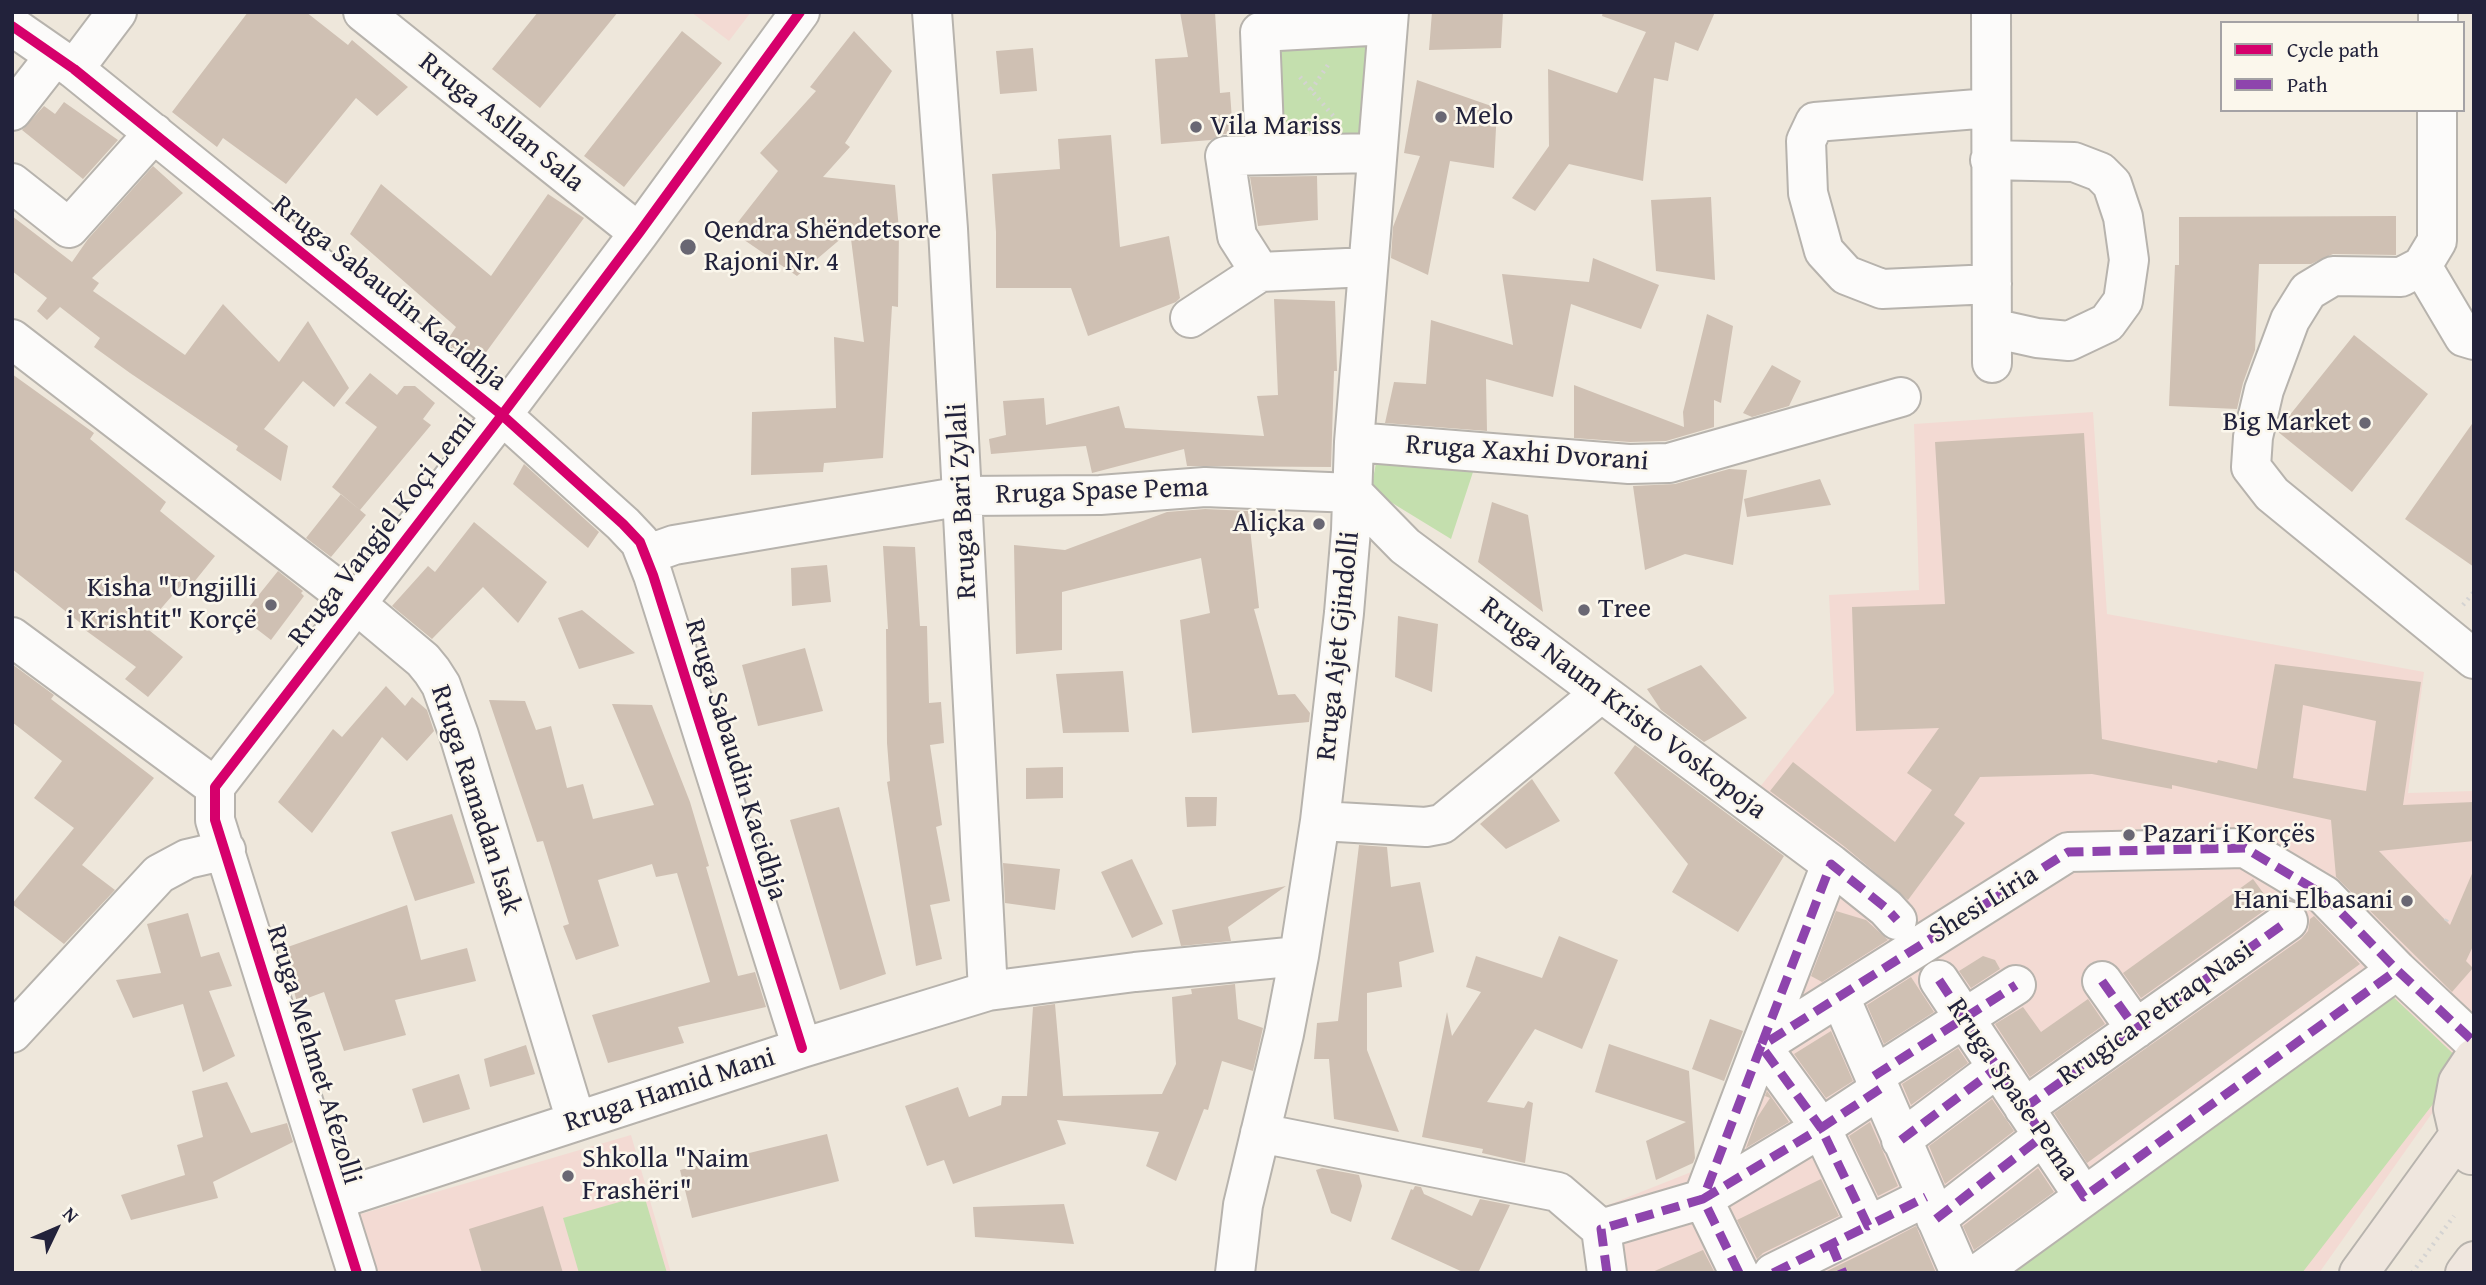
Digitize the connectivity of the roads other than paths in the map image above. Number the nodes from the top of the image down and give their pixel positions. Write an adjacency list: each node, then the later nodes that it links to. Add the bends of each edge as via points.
1 (117, 12): 8 (street)
2 (363, 12): 17 (street, Rruga Asllan Sala)
3 (800, 12): 17 (street, Rruga Vangjel Koçi Lemi)
4 (932, 12): 29 (street, Rruga Bari Zylali)
5 (1991, 12): 9 (street)
6 (1388, 19): 13 (street, Rruga Ajet Gjindolli); 14 (street, via 1260,32)
7 (12, 26): 8 (street, Rruga Sabaudin Kacidhja)
8 (65, 62): 10 (street); 12 (street, Rruga Sabaudin Kacidhja)
9 (1990, 108): 15 (street); 21 (street, via 1815,122 1806,141 1808,193 1824,251 1846,275 1882,289)
10 (12, 111)
11 (2437, 112): 18 (street, via 2437,241)
12 (154, 133): 16 (street, via 69,228); 26 (street, Rruga Sabaudin Kacidhja)
13 (1371, 153): 14 (street); 19 (street, Rruga Ajet Gjindolli)
14 (1265, 155): 20 (street, via 1225,156 1237,236)
15 (1990, 160): 21 (street); 21 (street, via 2074,162 2100,172 2112,184 2123,217 2129,260 2123,301 2107,323 2069,341 2037,338 1992,345)
16 (12, 183)
17 (639, 233): 26 (street, Rruga Vangjel Koçi Lemi)
18 (2422, 266): 24 (street, via 2464,337); 33 (street, via 2401,277 2333,276 2308,290 2290,320 2264,390 2253,437 2252,467 2272,494)
19 (1368, 267): 20 (street); 27 (street, Rruga Ajet Gjindolli)
20 (1260, 272): 22 (street)
21 (1992, 284)
22 (1190, 318)
23 (12, 339): 31 (street, Rruga Ramadan Isak)
24 (2474, 340)
25 (1901, 397): 27 (street, Rruga Xaxhi Dvorani, via 1669,463 1629,464)
26 (502, 415): 30 (street, Rruga Sabaudin Kacidhja, via 633,533); 31 (street, Rruga Vangjel Koçi Lemi)
27 (1354, 442): 28 (street, Rruga Ajet Gjindolli)
28 (1353, 493): 29 (street, Rruga Spase Pema, via 1205,487 1100,495); 34 (street, Rruga Naum Kristo Voskopoja, via 1405,546); 36 (street, Rruga Ajet Gjindolli)
29 (962, 496): 30 (street, Rruga Spase Pema, via 674,545); 46 (street, Rruga Bari Zylali)
30 (646, 555): 54 (street, Rruga Sabaudin Kacidhja)
31 (355, 603): 35 (street, Rruga Vangjel Koçi Lemi); 58 (street, Rruga Ramadan Isak, via 423,660 441,685)
32 (12, 637): 35 (street)
33 (2474, 659)
34 (1601, 693): 36 (street, via 1442,824); 38 (street, Rruga Naum Kristo Voskopoja)
35 (215, 787): 37 (street, via 215,820)
36 (1320, 821): 41 (street, Rruga Ajet Gjindolli)
37 (226, 850): 47 (street, via 187,859 159,874); 66 (street, Rruga Mehmet Afezolli)
38 (1831, 864): 39 (street, Rruga Naum Kristo Voskopoja); 53 (street)
39 (1897, 920)
40 (2288, 921): 50 (street, Rrugica Petraq Nasi)
41 (1299, 956): 46 (street, Rruga Hamid Mani); 61 (street, Rruga Ajet Gjindolli)
42 (2397, 970): 48 (street, Shesi Liria, via 2324,895 2245,848 2068,852); 52 (street, Shesi Liria); 64 (street)
43 (1939, 980): 49 (street, Rruga Spase Pema)
44 (2102, 981): 50 (street)
45 (2016, 985): 49 (street)
46 (988, 991): 54 (street, Rruga Hamid Mani)
47 (25, 994): 51 (street)
48 (1840, 998): 53 (street, Shesi Liria); 57 (street)
49 (1964, 1018): 56 (street, Rruga Spase Pema); 57 (street)
50 (2136, 1029): 59 (street, Rrugica Petraq Nasi)
51 (12, 1033)
52 (2474, 1042)
53 (1761, 1045): 60 (street); 65 (street)
54 (802, 1048): 58 (street, Rruga Hamid Mani)
55 (2474, 1058): 63 (main road, via 2458,1082 2453,1108)
56 (1997, 1068): 59 (street, Rruga Spase Pema); 62 (street)
57 (1877, 1083): 60 (street); 62 (street)
58 (576, 1121): 66 (street, Rruga Hamid Mani)
59 (2034, 1122): 64 (street, Rruga Spase Pema); 67 (street, Rrugica Petraq Nasi)
60 (1821, 1128): 65 (street); 68 (street)
61 (1260, 1133): 69 (street, via 1558,1192); 73 (street, Rruga Ajet Gjindolli, via 1243,1205)
62 (1901, 1140): 67 (street)
63 (2466, 1146): 79 (main road)
64 (2084, 1197): 78 (street, Rruga Spase Pema)
65 (1703, 1199): 69 (street); 75 (street)
66 (334, 1200): 72 (street, Rruga Mehmet Afezolli)
67 (1931, 1208): 68 (street, Rrugica Petraq Nasi); 77 (street)
68 (1868, 1226): 70 (street, Rrugica Petraq Nasi)
69 (1601, 1229): 74 (street)
70 (1837, 1259): 76 (street, Rrugica Petraq Nasi)
71 (2474, 1261): 80 (main road)
72 (356, 1273)
73 (1235, 1273)
74 (1607, 1273)
75 (1739, 1273)
76 (1773, 1273)
77 (1960, 1273)
78 (1979, 1273)
79 (2359, 1273)
80 (2465, 1273)

